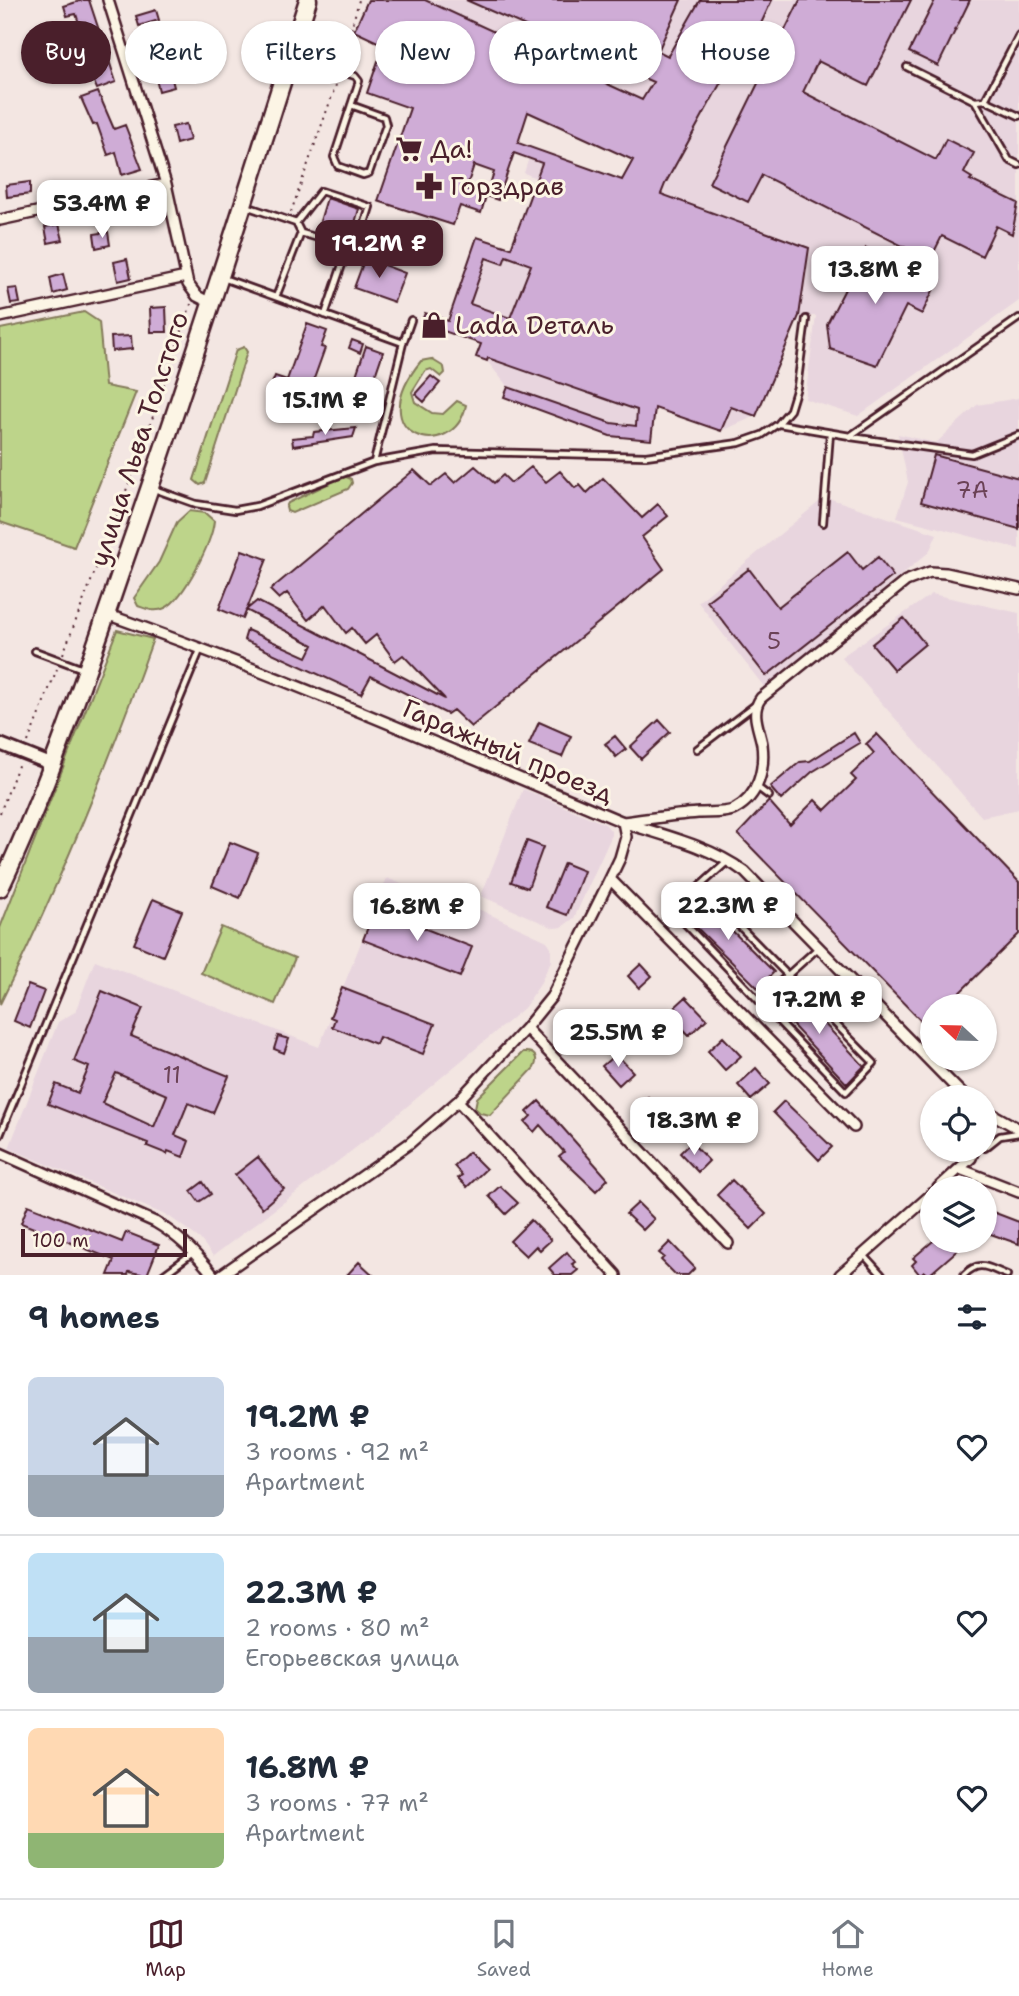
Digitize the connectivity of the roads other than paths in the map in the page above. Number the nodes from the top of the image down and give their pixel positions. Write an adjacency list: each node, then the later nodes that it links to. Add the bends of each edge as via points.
1 (108, 0): 13 (street)
2 (308, 0): 3 (highway, улица Льва Толстого)
3 (302, 21)
4 (1019, 35): 8 (lane)
5 (908, 67): 9 (lane)
6 (282, 84): 14 (highway, улица Льва Толстого)
7 (358, 84): 10 (lane)
8 (985, 100): 9 (lane); 11 (lane)
9 (975, 101): 12 (lane, via 1009,160)
10 (351, 106): 10 (lane, via 334,157 338,166 363,175 369,173 386,125 384,117)
11 (1019, 116)
12 (1019, 165)
13 (166, 184): 15 (street); 20 (street)
14 (242, 205): 16 (lane); 19 (highway, улица Льва Толстого)
15 (0, 219)
16 (296, 223): 17 (lane); 17 (lane, via 321,191 370,207 358,245)
17 (301, 233): 21 (lane)
18 (344, 259): 23 (lane)
19 (219, 276): 21 (lane); 22 (highway, улица Льва Толстого)
20 (187, 277): 22 (street, via 195,293); 24 (street)
21 (276, 297): 23 (lane)
22 (211, 303): 34 (highway, улица Льва Толстого)
23 (325, 315): 28 (lane)
24 (0, 317)
25 (1019, 318): 32 (lane)
26 (806, 319): 29 (lane, via 797,387 790,410)
27 (411, 320): 28 (lane)
28 (402, 343): 33 (lane)
29 (778, 424): 30 (lane); 33 (lane, via 738,443 646,456 465,450)
30 (830, 433): 32 (lane); 35 (lane)
31 (1019, 435): 32 (lane, via 972,454)
32 (850, 436)
33 (374, 462): 34 (lane, via 235,510 196,504)
34 (150, 488): 37 (highway, улица Льва Толстого)
35 (823, 523)
36 (1019, 589): 41 (street, via 946,573 930,572 906,581)
37 (106, 614): 38 (street, Гаражный проезд); 40 (highway, улица Льва Толстого)
38 (201, 648): 47 (street, Гаражный проезд); 61 (lane)
39 (35, 651): 40 (lane)
40 (86, 670): 44 (highway, улица Льва Толстого)
41 (755, 705): 43 (lane); 45 (street, via 762,746)
42 (0, 744): 44 (street)
43 (696, 749)
44 (53, 765): 51 (highway, улица Льва Толстого)
45 (757, 787): 46 (lane); 47 (street, via 733,811)
46 (769, 796)
47 (623, 822): 48 (street); 49 (street, Гаражный проезд, via 626,837)
48 (729, 860): 50 (lane); 52 (street)
49 (610, 880): 55 (street, Гаражный проезд, via 552,996); 59 (street)
50 (700, 886): 53 (lane); 54 (lane, via 675,913)
51 (0, 888)
52 (818, 948): 53 (lane); 56 (street)
53 (789, 975): 54 (lane); 54 (lane, via 874,1063 846,1092)
54 (759, 1001)
55 (526, 1028): 57 (street, Гаражный проезд); 69 (street)
56 (954, 1085)
57 (458, 1101): 74 (street, Гаражный проезд, via 410,1143); 75 (street)
58 (997, 1117): 60 (street)
59 (854, 1127)
60 (1019, 1131): 62 (lane)
61 (0, 1135)
62 (997, 1138)
63 (0, 1153): 70 (street, via 155,1222)
64 (965, 1162): 65 (street)
65 (960, 1168): 66 (street); 67 (street)
66 (951, 1176)
67 (1019, 1192)
68 (920, 1204): 71 (street)
69 (728, 1243)
70 (195, 1252): 72 (lane); 73 (street)
71 (864, 1254): 76 (street); 77 (lane)
72 (163, 1275)
73 (213, 1275)
74 (221, 1275)
75 (616, 1275)
76 (840, 1275)
77 (883, 1275)
78 (964, 1275): 79 (lane, via 979,1265)
79 (1007, 1275)

